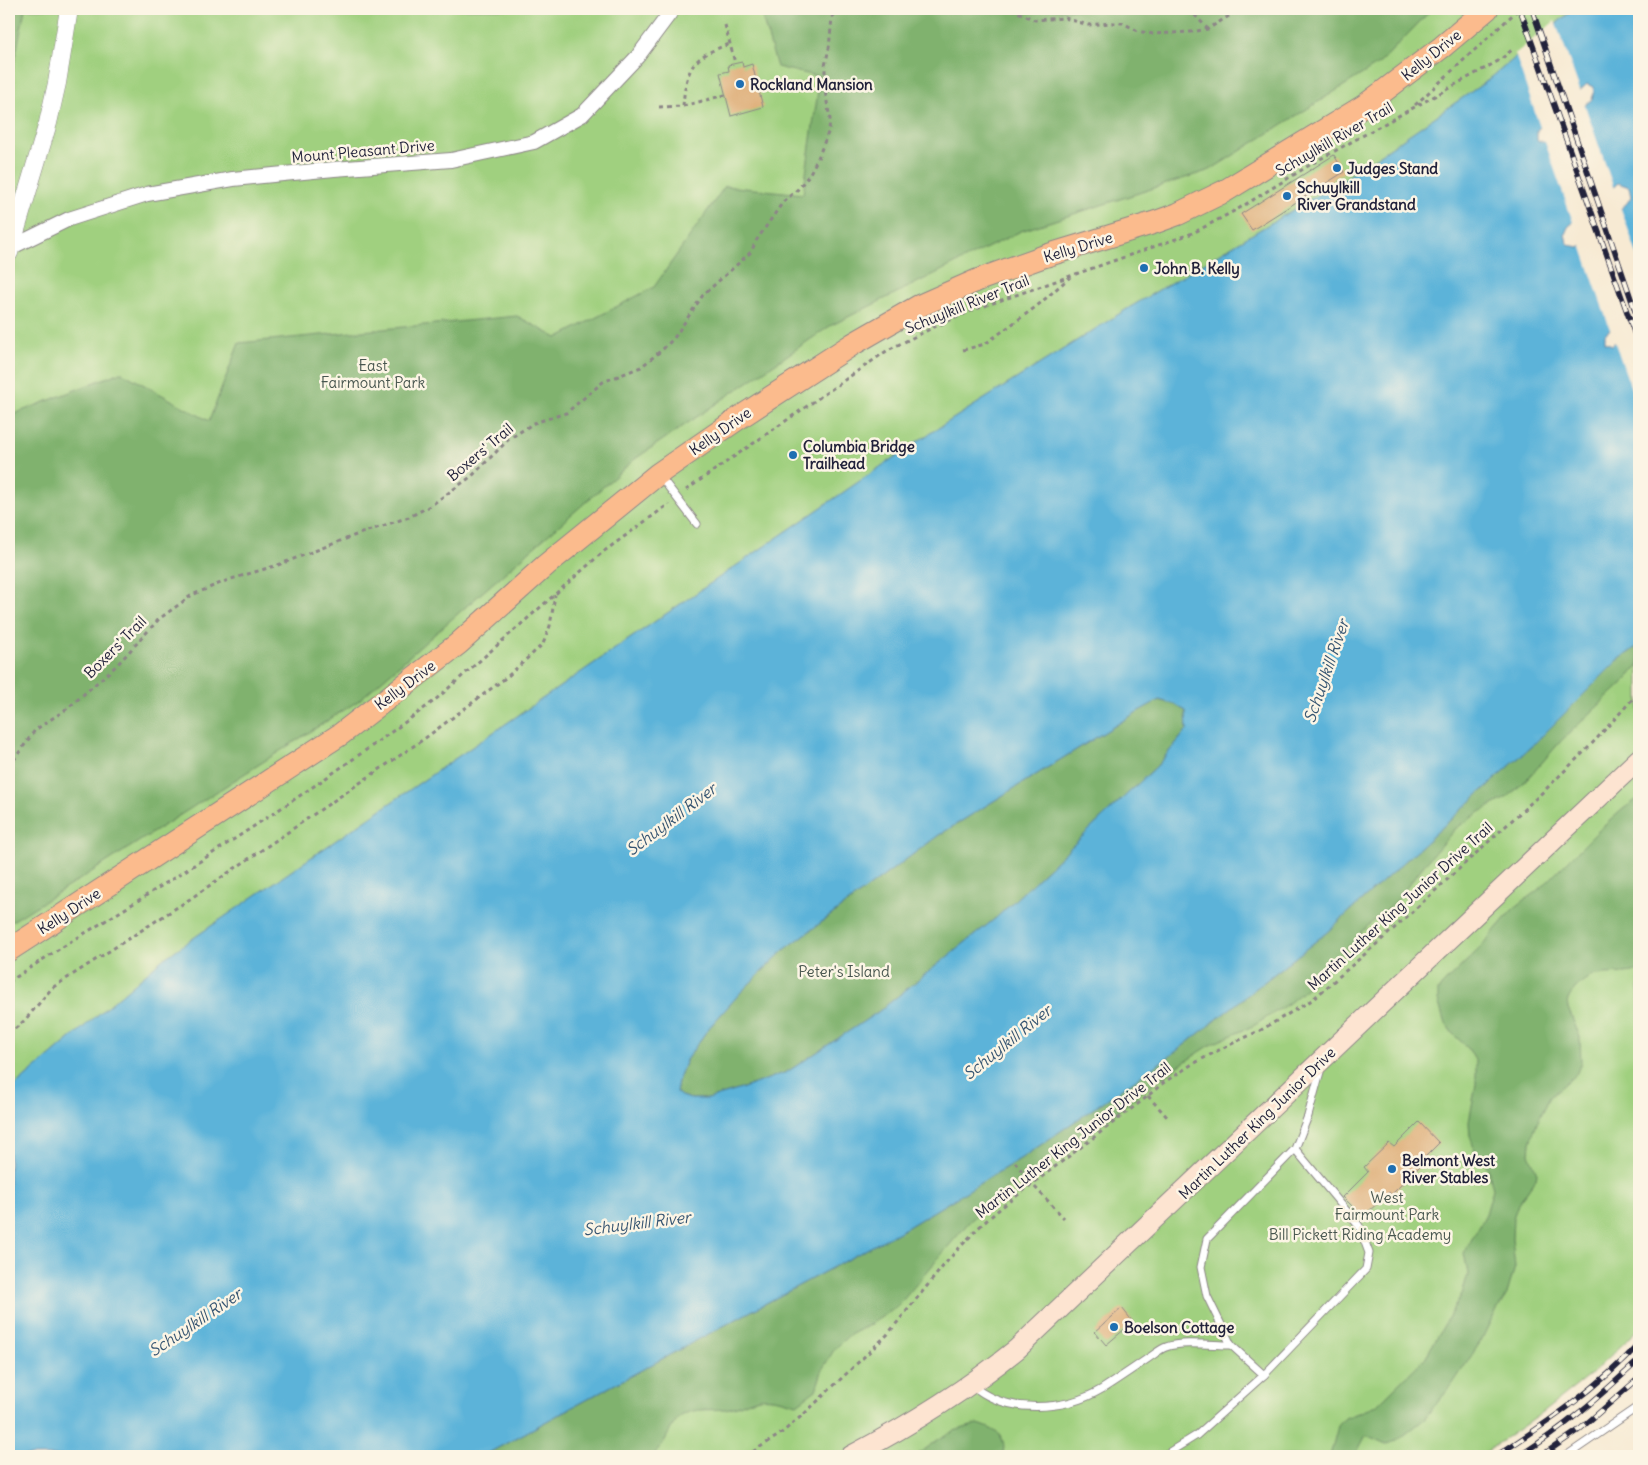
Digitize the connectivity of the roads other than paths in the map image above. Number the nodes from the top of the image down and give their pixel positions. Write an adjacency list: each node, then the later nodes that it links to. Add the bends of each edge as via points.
1 (69, 9): 4 (street, via 48,123)
2 (673, 9): 4 (street, Mount Pleasant Drive, via 638,56 582,115 534,142 450,160 233,179 148,194 69,219)
3 (1487, 9): 5 (main road, Kelly Drive, via 1371,101 1225,191 1178,214 1008,268 919,306 779,391)
4 (10, 250)
5 (658, 474): 6 (lane); 8 (main road, Kelly Drive, via 458,644 341,734)
6 (698, 524)
7 (1639, 759): 9 (main road, Martin Luther King Junior Drive)
8 (9, 950)
9 (1323, 1060): 10 (lane); 13 (main road, Martin Luther King Junior Drive, via 1017,1350)
10 (1295, 1149): 11 (lane, via 1207,1239 1201,1267 1206,1296); 12 (lane, via 1358,1226 1369,1253 1366,1269)
11 (1231, 1345): 12 (lane); 13 (lane, via 1165,1347 1087,1397 1055,1405 1002,1402)
12 (1264, 1375): 16 (lane, via 1197,1435)
13 (972, 1384): 15 (main road, Martin Luther King Junior Drive)
14 (1639, 1406): 17 (lane)
15 (851, 1456)
16 (1163, 1456)
17 (1566, 1456)

